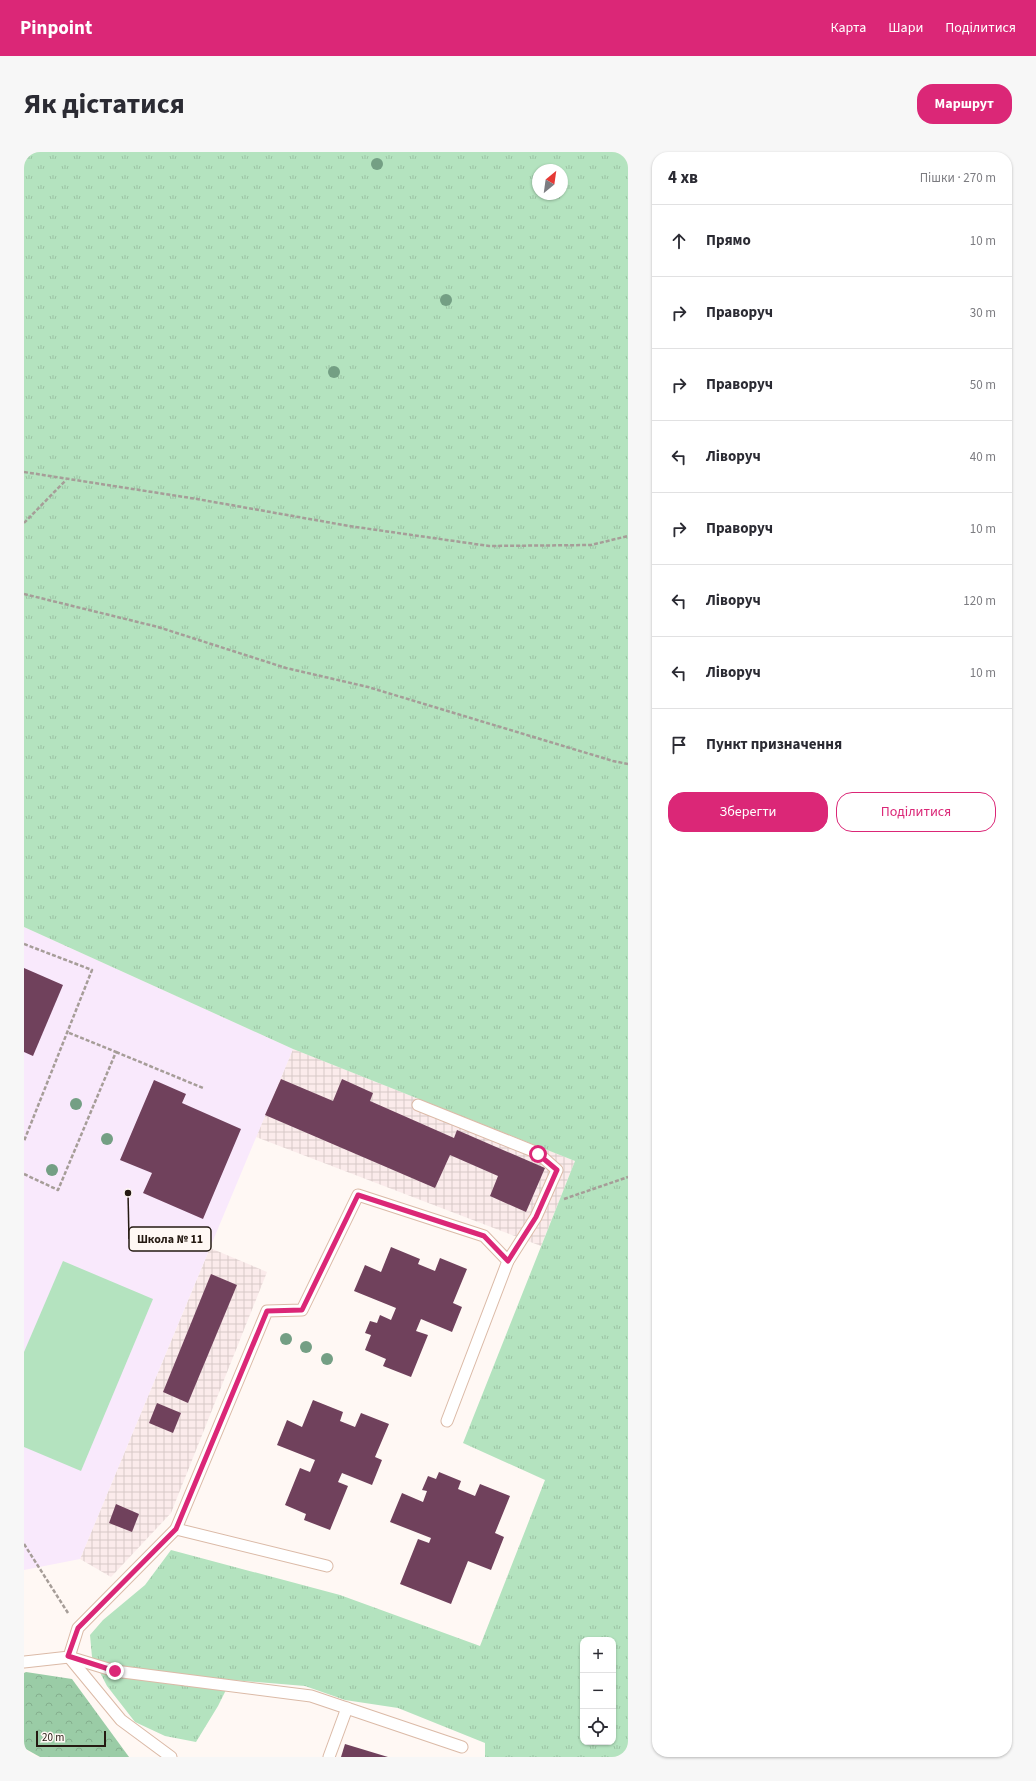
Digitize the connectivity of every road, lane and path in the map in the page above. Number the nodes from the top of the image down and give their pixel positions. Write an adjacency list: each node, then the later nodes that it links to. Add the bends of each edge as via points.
1 (24, 472): 2 (path)
2 (66, 480): 3 (path); 4 (path, via 489,546 591,545)
3 (24, 524)
4 (628, 536)
5 (24, 594): 6 (path, via 158,627 286,668 368,687)
6 (628, 764)
7 (24, 944): 8 (path, via 92,970)
8 (67, 1032): 9 (path); 12 (path)
9 (116, 1052): 10 (path); 13 (path, via 58,1190)
10 (203, 1088)
11 (418, 1105): 15 (lane, via 538,1154 557,1170)
12 (24, 1140)
13 (24, 1174)
14 (628, 1177): 15 (path, via 564,1199)
15 (542, 1203): 16 (lane)
16 (508, 1261): 17 (lane); 18 (lane, via 484,1236 358,1195 302,1310 267,1311)
17 (447, 1420)
18 (176, 1529): 20 (lane); 21 (lane)
19 (24, 1544): 21 (path)
20 (327, 1566)
21 (78, 1628): 22 (lane)
22 (68, 1656): 23 (lane); 24 (lane, via 115,1671 311,1696); 26 (lane, via 121,1720)
23 (24, 1662)
24 (347, 1708): 25 (lane); 27 (lane)
25 (462, 1747)
26 (171, 1757)
27 (329, 1757)

